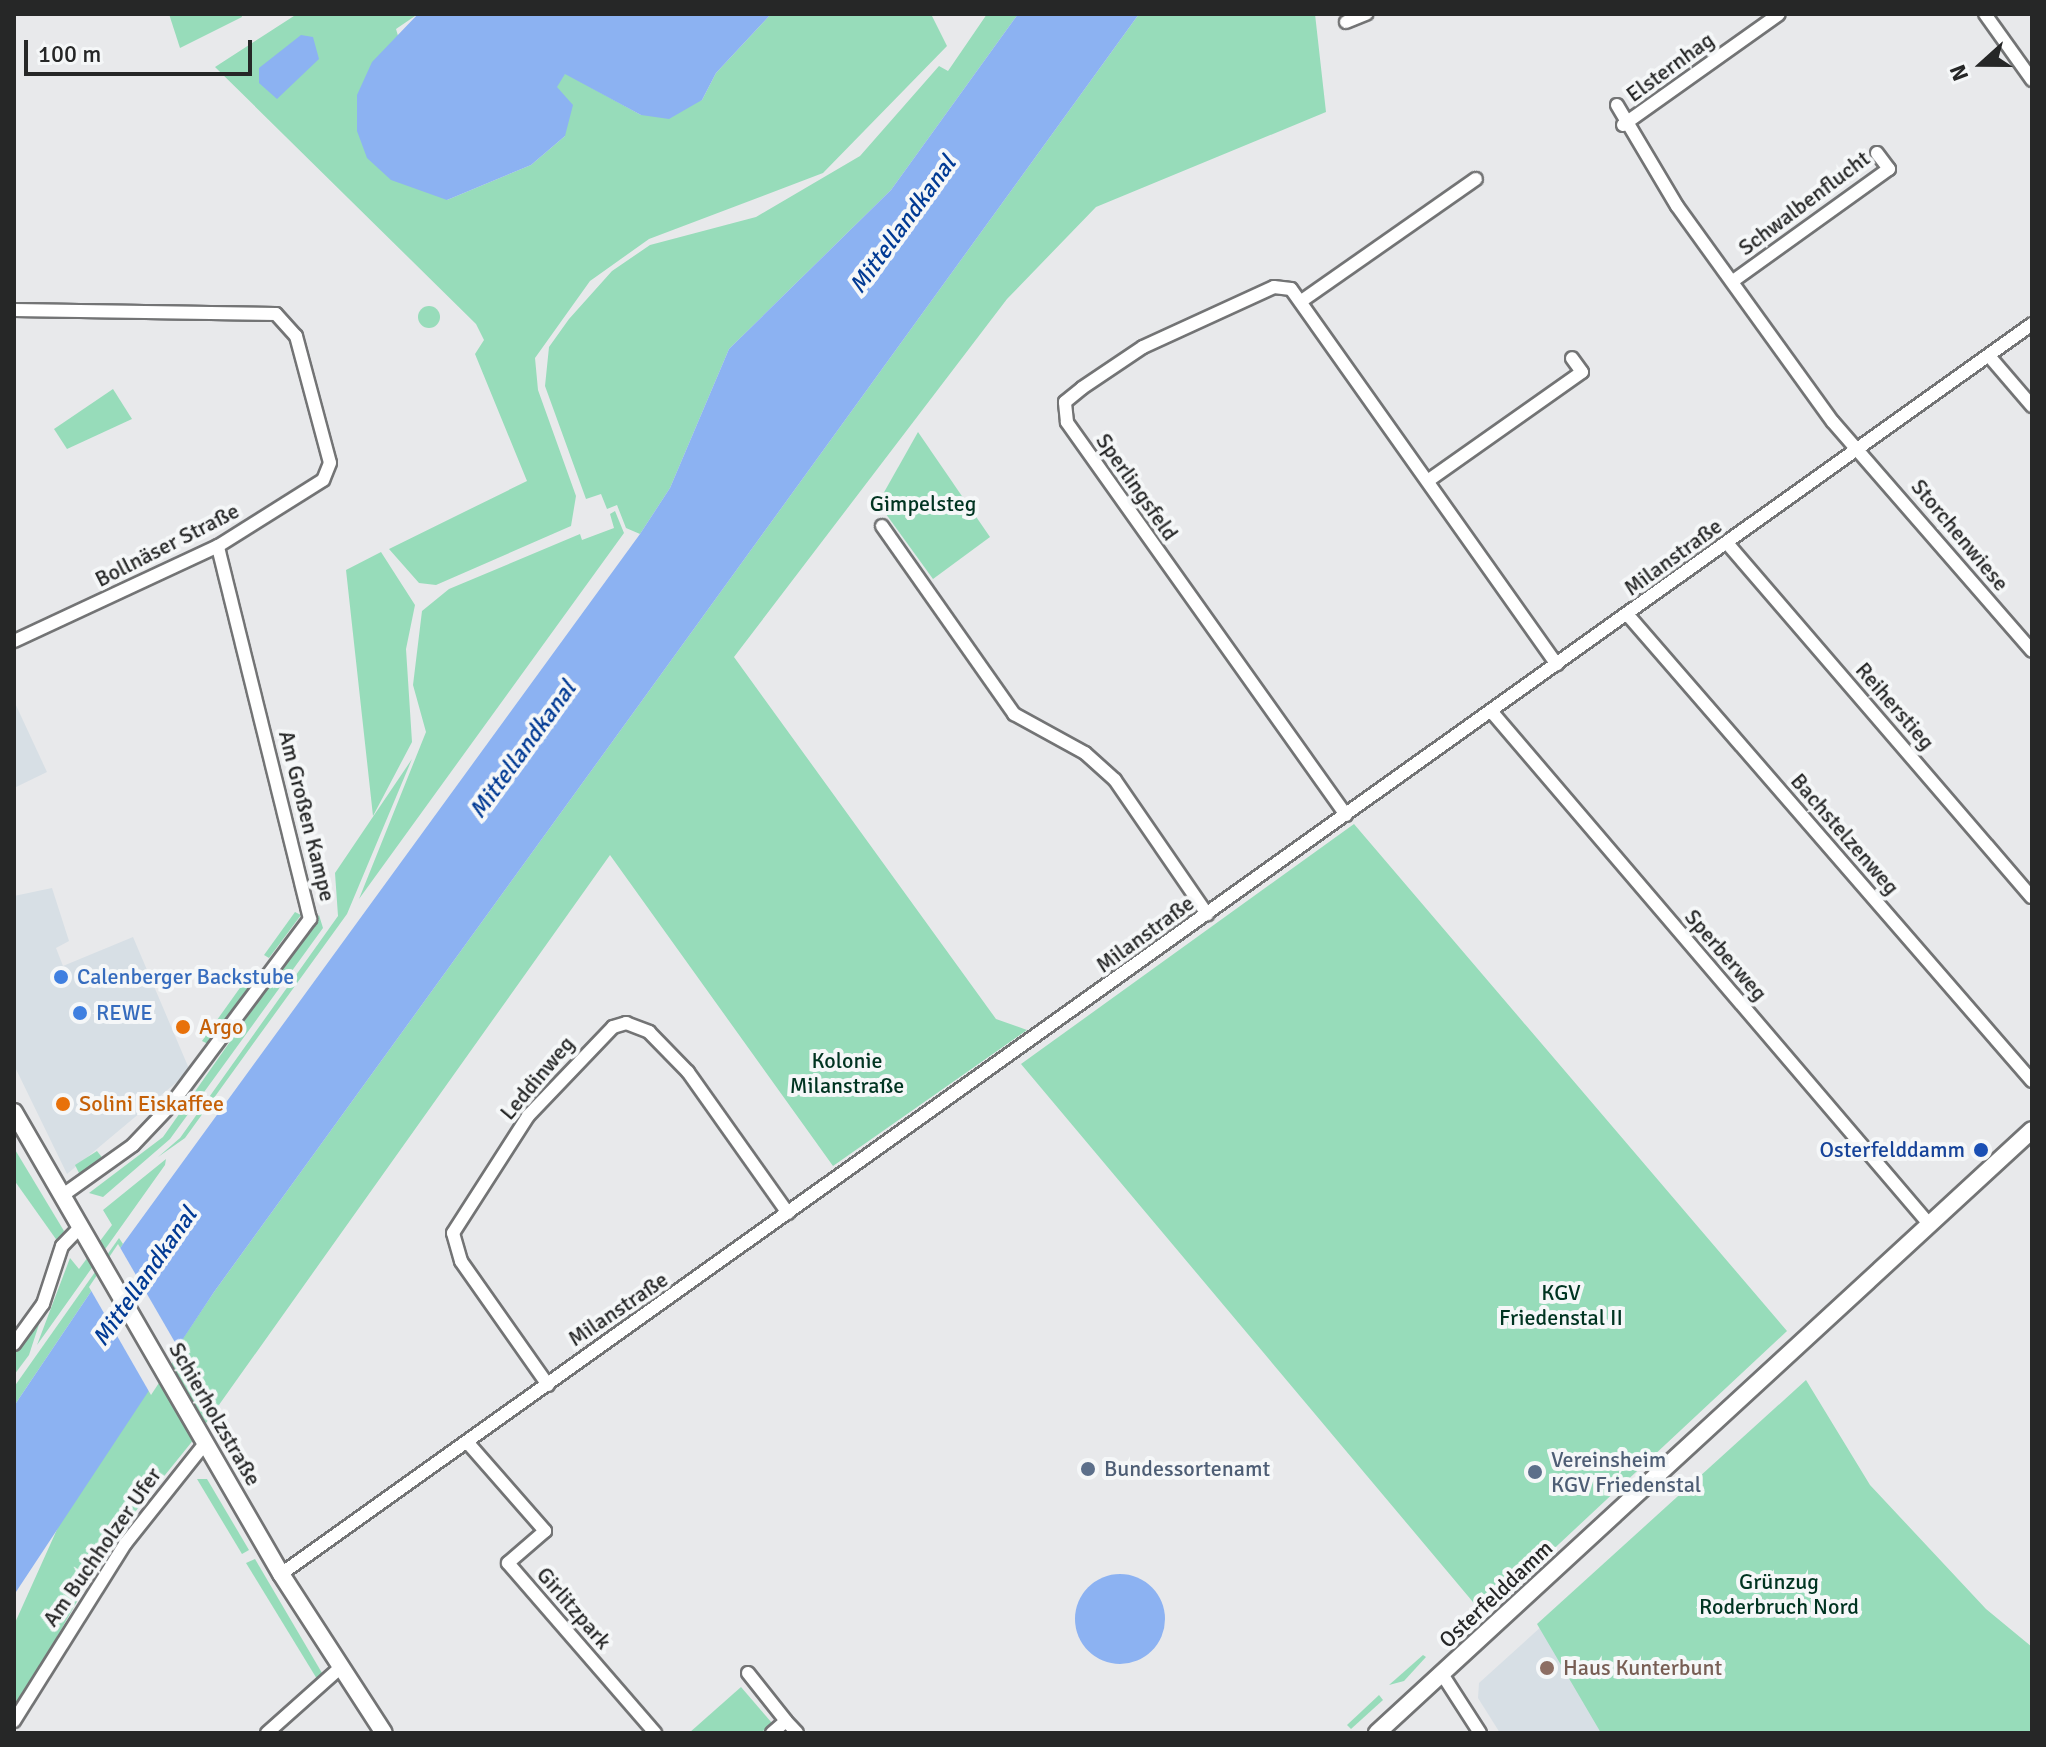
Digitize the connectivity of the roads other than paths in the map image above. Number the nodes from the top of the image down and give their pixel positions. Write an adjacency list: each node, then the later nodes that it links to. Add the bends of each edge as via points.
1 (1366, 14): 4 (street)
2 (1779, 14): 7 (street, Elsternhag)
3 (1985, 14): 5 (street)
4 (1346, 22)
5 (2031, 77)
6 (1617, 105): 7 (street, Schwalbenflucht)
7 (1623, 125): 10 (street, Schwalbenflucht)
8 (1877, 153): 10 (street, Schwalbenflucht, via 1889,169)
9 (1476, 179): 11 (street)
10 (1733, 281): 17 (street, Schwalbenflucht)
11 (1303, 300): 18 (street); 27 (street, Sperlingsfeld, via 1285,286 1274,287 1143,347 1065,402 1067,422)
12 (14, 310): 21 (street, Bollnäser Straße, via 265,313 288,322 330,447 329,472)
13 (2032, 324): 14 (street, Milanstraße)
14 (1989, 356): 16 (street); 17 (street, Milanstraße)
15 (1572, 358): 18 (street, via 1582,372)
16 (2032, 406)
17 (1857, 446): 20 (street, Milanstraße); 24 (street, Storchenwiese)
18 (1429, 480): 25 (street)
19 (882, 526): 29 (street, via 1014,714 1085,753 1115,780)
20 (1727, 543): 22 (street, Milanstraße); 28 (street, Reiherstieg)
21 (218, 546): 23 (street, Bollnäser Straße); 33 (street, Am Großen Kampe, via 310,919 170,1106 133,1145)
22 (1627, 614): 25 (street, Milanstraße); 30 (street, Bachstelzenweg)
23 (14, 641)
24 (2032, 651)
25 (1557, 664): 26 (street, Milanstraße)
26 (1491, 711): 27 (street, Milanstraße); 35 (street, Sperberweg)
27 (1346, 815): 29 (street, Milanstraße)
28 (2032, 897)
29 (1207, 914): 34 (street, Milanstraße)
30 (2032, 1081)
31 (14, 1112): 33 (street, Schierholzstraße)
32 (2032, 1130): 35 (street, Osterfelddamm)
33 (63, 1195): 36 (street, Schierholzstraße)
34 (788, 1213): 38 (street, Milanstraße); 38 (street, Leddinweg, via 688,1072 649,1032 613,1027 528,1116 453,1233 461,1261)
35 (1930, 1225): 44 (street, Osterfelddamm)
36 (81, 1226): 37 (street, via 62,1246 43,1304); 39 (street, Schierholzstraße)
37 (14, 1344)
38 (548, 1385): 40 (street, Milanstraße)
39 (206, 1442): 41 (street, Schierholzstraße); 45 (street, Am Buchholzer Ufer, via 125,1544)
40 (468, 1443): 41 (street, Milanstraße); 49 (street, Girlitzpark, via 545,1531 508,1563)
41 (281, 1574): 42 (street, Schierholzstraße)
42 (340, 1668): 47 (street); 48 (street, Schierholzstraße)
43 (748, 1673): 46 (street)
44 (1442, 1674): 52 (street, Osterfelddamm); 53 (street)
45 (14, 1721)
46 (786, 1721): 50 (street); 51 (street)
47 (267, 1733)
48 (384, 1733)
49 (655, 1733)
50 (772, 1733)
51 (797, 1733)
52 (1377, 1733)
53 (1480, 1733)

